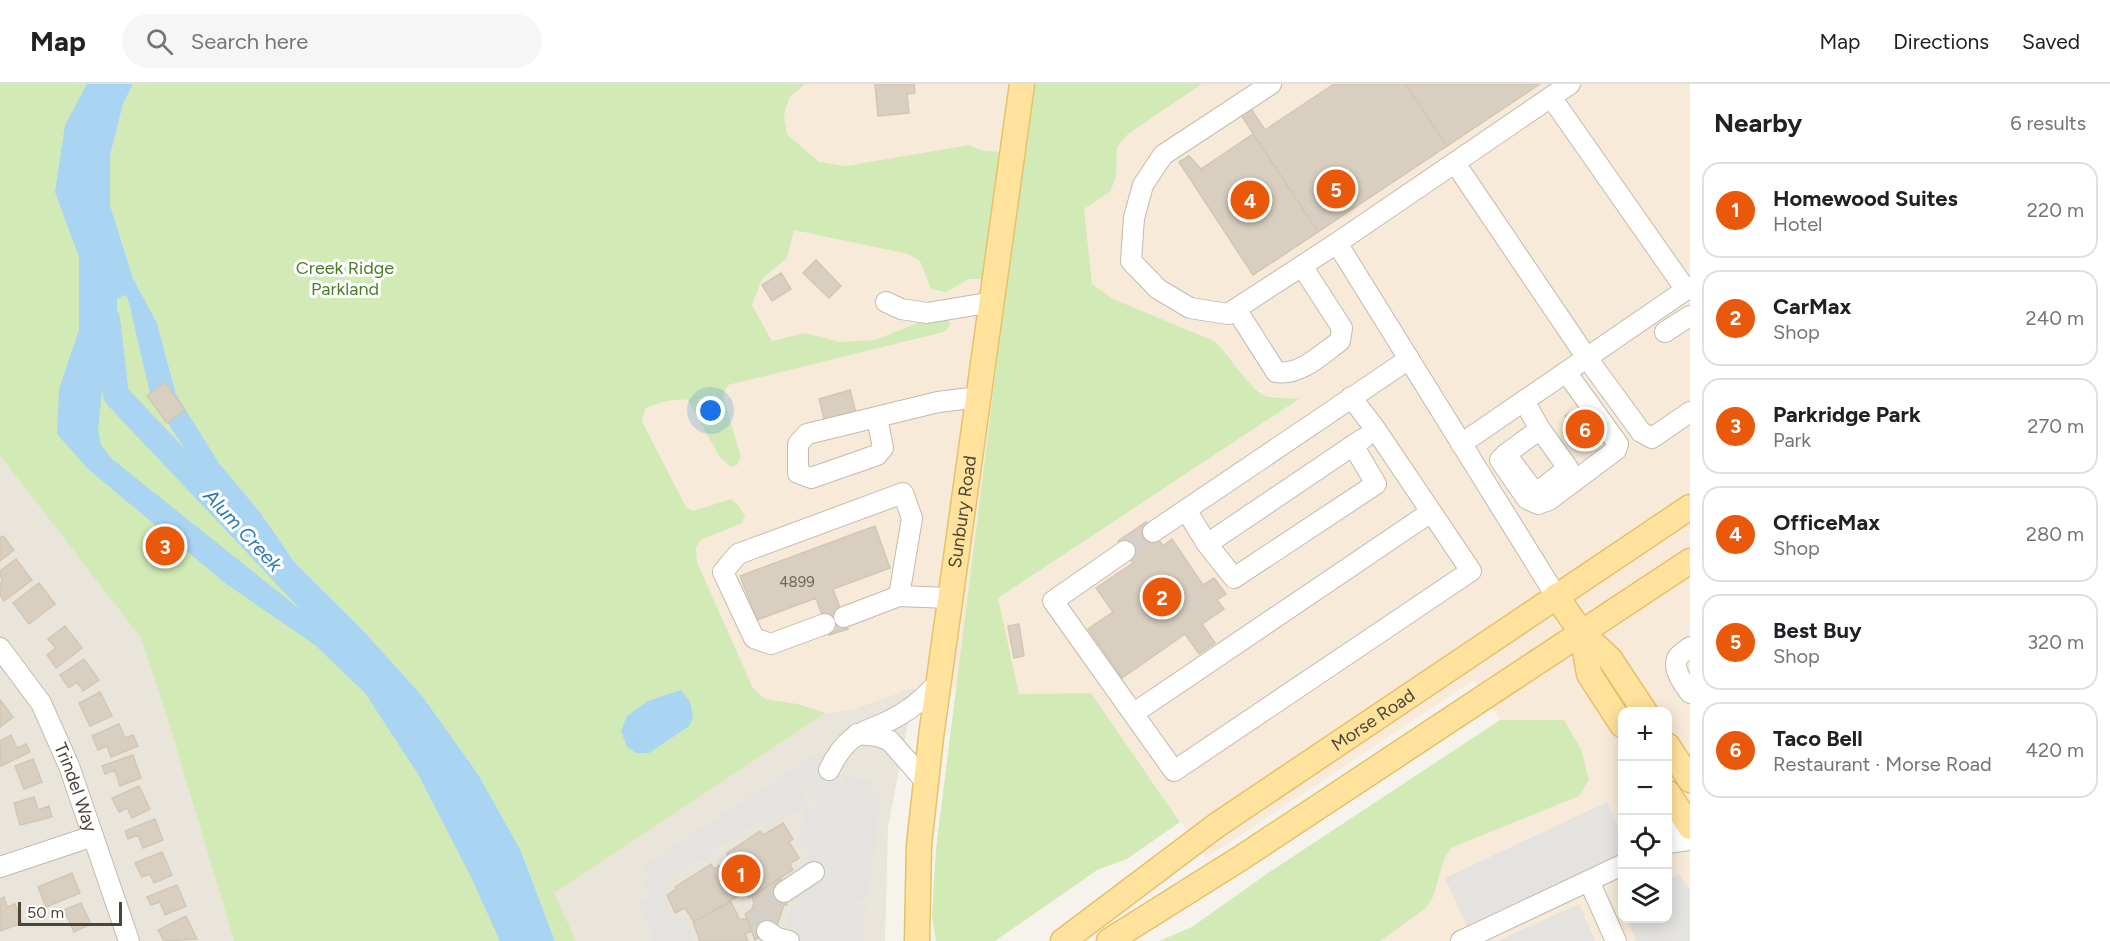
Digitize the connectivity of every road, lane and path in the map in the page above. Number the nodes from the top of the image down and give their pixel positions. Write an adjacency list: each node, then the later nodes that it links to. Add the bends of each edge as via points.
1 (1022, 84): 10 (main road, Sunbury Road)
2 (1271, 84): 11 (street, via 1163,155 1143,185 1134,218 1131,261 1158,289 1190,308 1228,314)
3 (1570, 84): 4 (street)
4 (1551, 97): 5 (street); 8 (street)
5 (1455, 163): 6 (street); 14 (street)
6 (1338, 243): 7 (street); 15 (street)
7 (1302, 266): 11 (street); 11 (street, via 1342,328 1340,341 1313,360 1288,374 1276,372)
8 (1688, 289): 14 (street)
9 (886, 302): 10 (street, via 927,313)
10 (993, 302): 17 (main road, Sunbury Road)
11 (1236, 309)
12 (1688, 319): 13 (street)
13 (1665, 332)
14 (1587, 358): 16 (street); 20 (street, via 1641,432 1652,438)
15 (1409, 359): 18 (street); 24 (street)
16 (1566, 372): 19 (street); 26 (street, via 1618,444 1616,450 1538,504 1527,499 1500,460)
17 (979, 397): 21 (street, via 938,402); 36 (main road, Sunbury Road)
18 (1351, 397): 23 (street); 28 (street)
19 (1524, 401): 22 (street); 24 (street)
20 (1690, 412)
21 (877, 418)
22 (1539, 429): 26 (street); 26 (street, via 1568,468 1539,491 1532,489)
23 (1376, 430): 25 (street); 29 (street)
24 (1461, 444): 35 (street)
25 (1353, 445): 31 (street); 31 (street, via 1376,484 1234,578)
26 (1506, 454)
27 (1690, 507): 35 (main road, Morse Road)
28 (1185, 510): 30 (street); 31 (street)
29 (1431, 512): 45 (street); 45 (street, via 1471,571 1174,771)
30 (1153, 532)
31 (1207, 544)
32 (1125, 552): 45 (street, via 1053,601)
33 (1690, 561): 39 (main road)
34 (899, 596): 36 (street); 37 (street); 38 (street, via 912,518 903,493 738,554 723,572 754,638 771,644)
35 (1556, 596): 39 (main road); 63 (main road, Morse Road, via 1217,825)
36 (949, 598): 42 (main road, Sunbury Road)
37 (844, 617)
38 (825, 624)
39 (1582, 633): 44 (main road, via 1610,659); 46 (main road, via 1589,674); 68 (main road)
40 (1690, 647): 43 (street, via 1676,664)
41 (0, 648): 54 (street, Trindel Way, via 41,703 69,766)
42 (939, 683): 47 (street, via 907,711); 51 (main road, Sunbury Road)
43 (1690, 693)
44 (1642, 707)
45 (1134, 713)
46 (1618, 717)
47 (857, 734): 49 (street, via 839,750); 51 (street, via 890,741)
48 (1672, 752): 50 (main road)
49 (829, 770)
50 (1690, 780)
51 (926, 783): 64 (main road, Sunbury Road, via 919,845)
52 (1679, 810): 53 (street)
53 (1672, 827)
54 (93, 836): 57 (street); 65 (street, Trindel Way)
55 (1690, 840): 56 (street)
56 (1672, 842)
57 (0, 867)
58 (1618, 867): 60 (street)
59 (814, 872): 61 (street)
60 (1589, 881): 69 (street); 70 (street)
61 (784, 892)
62 (767, 931): 66 (street)
63 (1071, 935): 67 (main road, Morse Road)
64 (919, 938)
65 (129, 941)
66 (789, 941)
67 (1044, 941)
68 (1109, 941)
69 (1461, 941)
70 (1616, 941)

